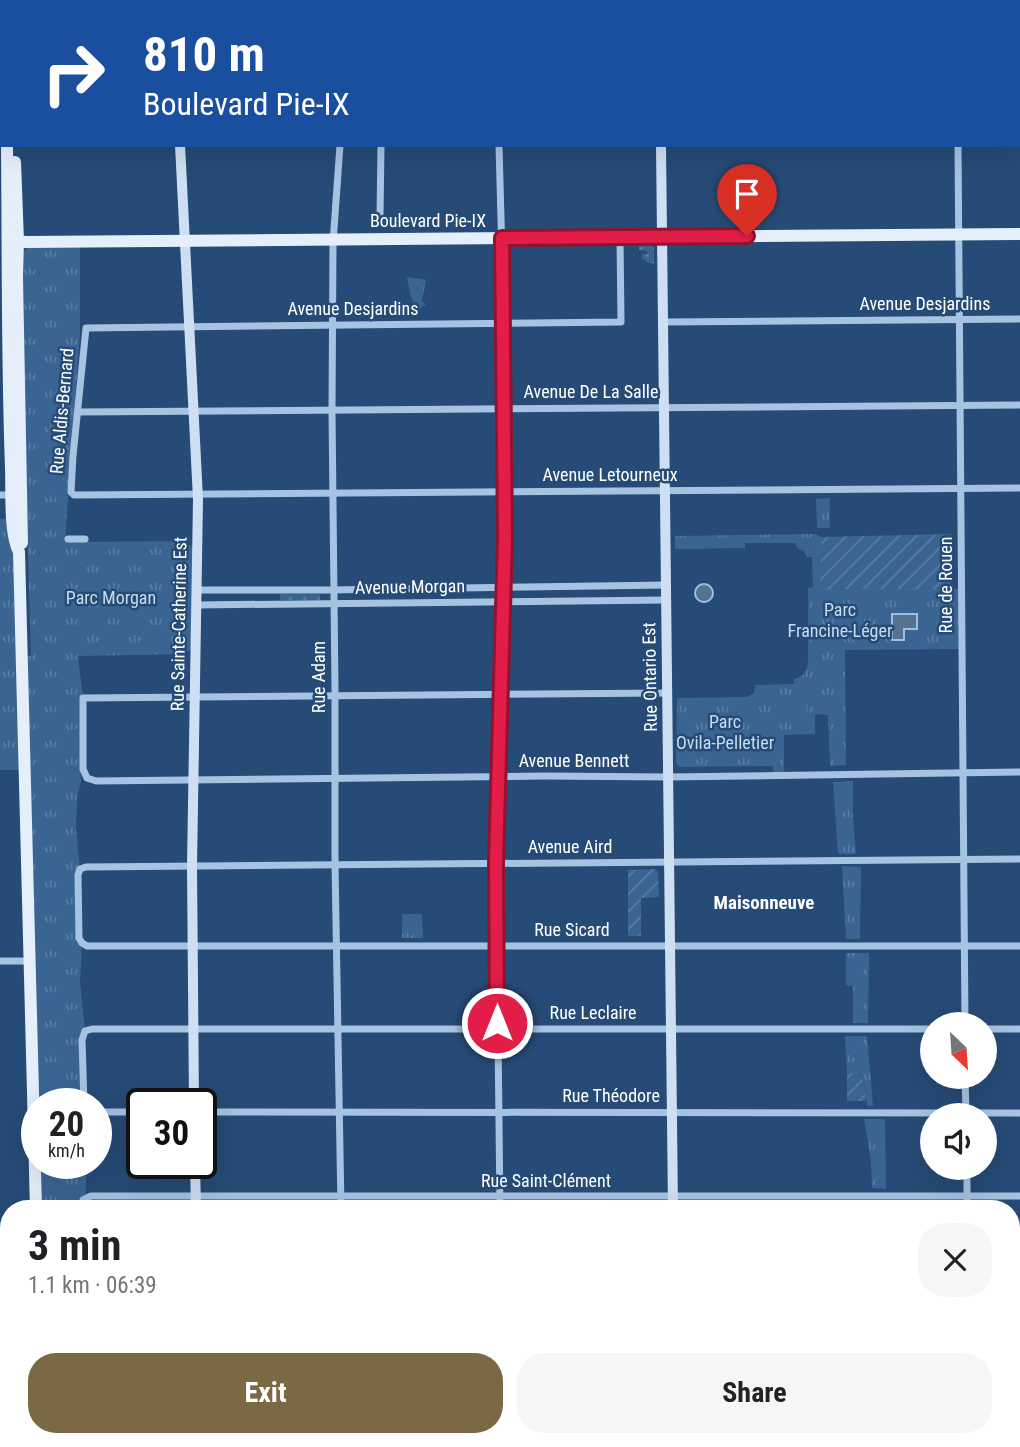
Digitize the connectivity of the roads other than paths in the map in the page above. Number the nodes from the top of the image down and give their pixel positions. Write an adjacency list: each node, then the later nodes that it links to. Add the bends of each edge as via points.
1 (7, 147): 15 (main road)
2 (14, 147): 15 (main road)
3 (180, 147): 17 (main road, Rue Sainte-Catherine Est)
4 (340, 147): 16 (street, Rue Adam)
5 (381, 147): 9 (street)
6 (499, 147): 13 (street)
7 (661, 147): 12 (main road, Rue Ontario Est)
8 (958, 147): 11 (street, Rue de Rouen)
9 (380, 218)
10 (1020, 228): 11 (main road, Boulevard Pie-IX)
11 (958, 231): 12 (main road, Boulevard Pie-IX); 14 (main road, Boulevard Pie-IX); 22 (street, Rue de Rouen)
12 (662, 233): 13 (main road, Boulevard Pie-IX); 18 (main road, Boulevard Pie-IX); 23 (main road, Rue Ontario Est)
13 (502, 234): 16 (main road, Boulevard Pie-IX); 16 (main road, Boulevard Pie-IX); 18 (main road, Boulevard Pie-IX); 24 (street)
14 (1020, 234)
15 (11, 236): 17 (main road, Boulevard Pie-IX); 20 (main road); 42 (main road, via 17,276)
16 (333, 236): 17 (main road, Boulevard Pie-IX); 17 (main road, Boulevard Pie-IX); 25 (street, Rue Adam)
17 (186, 237): 26 (main road, Rue Sainte-Catherine Est)
18 (620, 237): 24 (street, Avenue Desjardins, via 621,322)
19 (0, 250): 20 (main road)
20 (8, 268): 35 (main road)
21 (1020, 319): 22 (street, Avenue Desjardins)
22 (960, 320): 23 (street, Avenue Desjardins); 28 (street, Rue de Rouen)
23 (663, 322): 31 (main road, Rue Ontario Est)
24 (503, 323): 25 (street, Avenue Desjardins); 30 (street)
25 (333, 324): 26 (street, Avenue Desjardins); 32 (street, Rue Adam)
26 (190, 326): 27 (street, Avenue Desjardins); 34 (main road, Rue Sainte-Catherine Est)
27 (86, 328): 33 (street, Rue Aldis-Bernard)
28 (960, 405): 29 (street, Avenue De La Salle); 31 (street, Avenue De La Salle); 36 (street, Rue de Rouen)
29 (1020, 405)
30 (503, 408): 31 (street, Avenue De La Salle); 32 (street, Avenue De La Salle); 39 (street)
31 (664, 408): 38 (main road, Rue Ontario Est)
32 (332, 411): 34 (street, Avenue De La Salle); 40 (street, Rue Adam)
33 (78, 412): 34 (street, Avenue De La Salle); 43 (street, Rue Aldis-Bernard)
34 (194, 412): 41 (main road, Rue Sainte-Catherine Est)
35 (5, 416): 42 (main road)
36 (961, 488): 37 (street, Avenue Letourneux); 38 (street, Avenue Letourneux); 59 (street, Rue de Rouen)
37 (1020, 488)
38 (665, 491): 39 (street, Avenue Letourneux); 46 (main road, Rue Ontario Est)
39 (505, 492): 40 (street, Avenue Letourneux); 47 (street)
40 (333, 493): 41 (street, Avenue Letourneux); 49 (street, Rue Adam)
41 (197, 494): 43 (street, Avenue Letourneux); 48 (main road, Rue Sainte-Catherine Est)
42 (11, 495): 78 (main road, via 22,546)
43 (74, 495)
44 (68, 539): 45 (street)
45 (85, 539)
46 (666, 585): 47 (street, Avenue Morgan); 50 (main road, Rue Ontario Est)
47 (504, 588): 49 (street, Avenue Morgan); 51 (street)
48 (197, 590): 49 (street, Avenue Morgan); 53 (main road, Rue Sainte-Catherine Est)
49 (334, 590): 52 (street, Rue Adam)
50 (666, 600): 51 (street, Avenue Morgan); 54 (main road, Rue Ontario Est)
51 (504, 601): 52 (street, Avenue Morgan); 55 (street)
52 (335, 604): 53 (street, Avenue Morgan); 56 (street, Rue Adam)
53 (197, 605): 57 (main road, Rue Sainte-Catherine Est)
54 (667, 694): 55 (street); 60 (main road, Rue Ontario Est)
55 (500, 695): 56 (street); 61 (street)
56 (335, 696): 57 (street); 62 (street, Rue Adam)
57 (195, 697): 63 (main road, Rue Sainte-Catherine Est); 63 (street, Avenue Bennett, via 83,698 83,769 87,778)
58 (1020, 772): 59 (street, Avenue Bennett)
59 (962, 773): 60 (street, Avenue Bennett); 64 (street, Rue de Rouen)
60 (668, 777): 61 (street, Avenue Bennett); 66 (main road, Rue Ontario Est)
61 (498, 778): 62 (street, Avenue Bennett); 67 (street)
62 (335, 779): 63 (street, Avenue Bennett); 68 (street, Rue Adam)
63 (193, 780): 69 (main road, Rue Sainte-Catherine Est)
64 (963, 859): 65 (street, Avenue Aird); 66 (street, Avenue Aird); 75 (street, Rue de Rouen)
65 (1020, 859)
66 (669, 862): 67 (street, Avenue Aird); 74 (main road, Rue Ontario Est)
67 (496, 863): 68 (street, Avenue Aird); 73 (street)
68 (335, 864): 69 (street, Avenue Aird); 72 (street, Rue Adam)
69 (192, 866): 70 (street, Avenue Aird, via 80,869); 71 (main road, Rue Sainte-Catherine Est)
70 (82, 943): 71 (street, Rue Sicard)
71 (192, 946): 72 (street, Rue Sicard); 80 (main road, Rue Sainte-Catherine Est)
72 (336, 946): 73 (street, Rue Sicard); 86 (street, Rue Adam)
73 (496, 946): 74 (street, Rue Sicard); 81 (street)
74 (670, 946): 75 (street, Rue Sicard); 82 (main road, Rue Ontario Est)
75 (964, 946): 76 (street, Rue Sicard); 79 (street, Rue de Rouen)
76 (1020, 946)
77 (0, 961): 78 (street)
78 (29, 961): 104 (main road)
79 (965, 1012)
80 (193, 1029): 86 (street, Rue Leclaire); 87 (street, Rue Leclaire, via 85,1031); 88 (main road, Rue Sainte-Catherine Est)
81 (497, 1029): 82 (street, Rue Leclaire); 86 (street, Rue Leclaire); 94 (street)
82 (671, 1029): 83 (street, Rue Leclaire); 90 (main road, Rue Ontario Est)
83 (920, 1029)
84 (998, 1029): 85 (street)
85 (1020, 1029)
86 (338, 1030): 93 (street, Rue Adam)
87 (84, 1088)
88 (194, 1088)
89 (217, 1112): 93 (street, Rue Théodore)
90 (672, 1112): 94 (street, Rue Théodore); 95 (street, Rue Théodore); 103 (main road, Rue Ontario Est)
91 (997, 1112): 92 (street, Rue Théodore)
92 (1020, 1112)
93 (340, 1113): 94 (street, Rue Théodore); 102 (street, Rue Adam)
94 (499, 1113): 99 (street)
95 (920, 1113)
96 (195, 1179): 98 (main road)
97 (967, 1180): 100 (street)
98 (196, 1196): 102 (street, Rue Saint-Clément); 105 (street, Rue Saint-Clément, via 88,1196); 106 (main road)
99 (499, 1196): 102 (street, Rue Saint-Clément); 103 (street, Rue Saint-Clément); 107 (street)
100 (967, 1196): 101 (street, Rue Saint-Clément); 103 (street, Rue Saint-Clément); 108 (street)
101 (1020, 1196)
102 (341, 1197)
103 (673, 1197)
104 (36, 1200)
105 (83, 1200)
106 (196, 1200)
107 (499, 1200)
108 (967, 1200)

